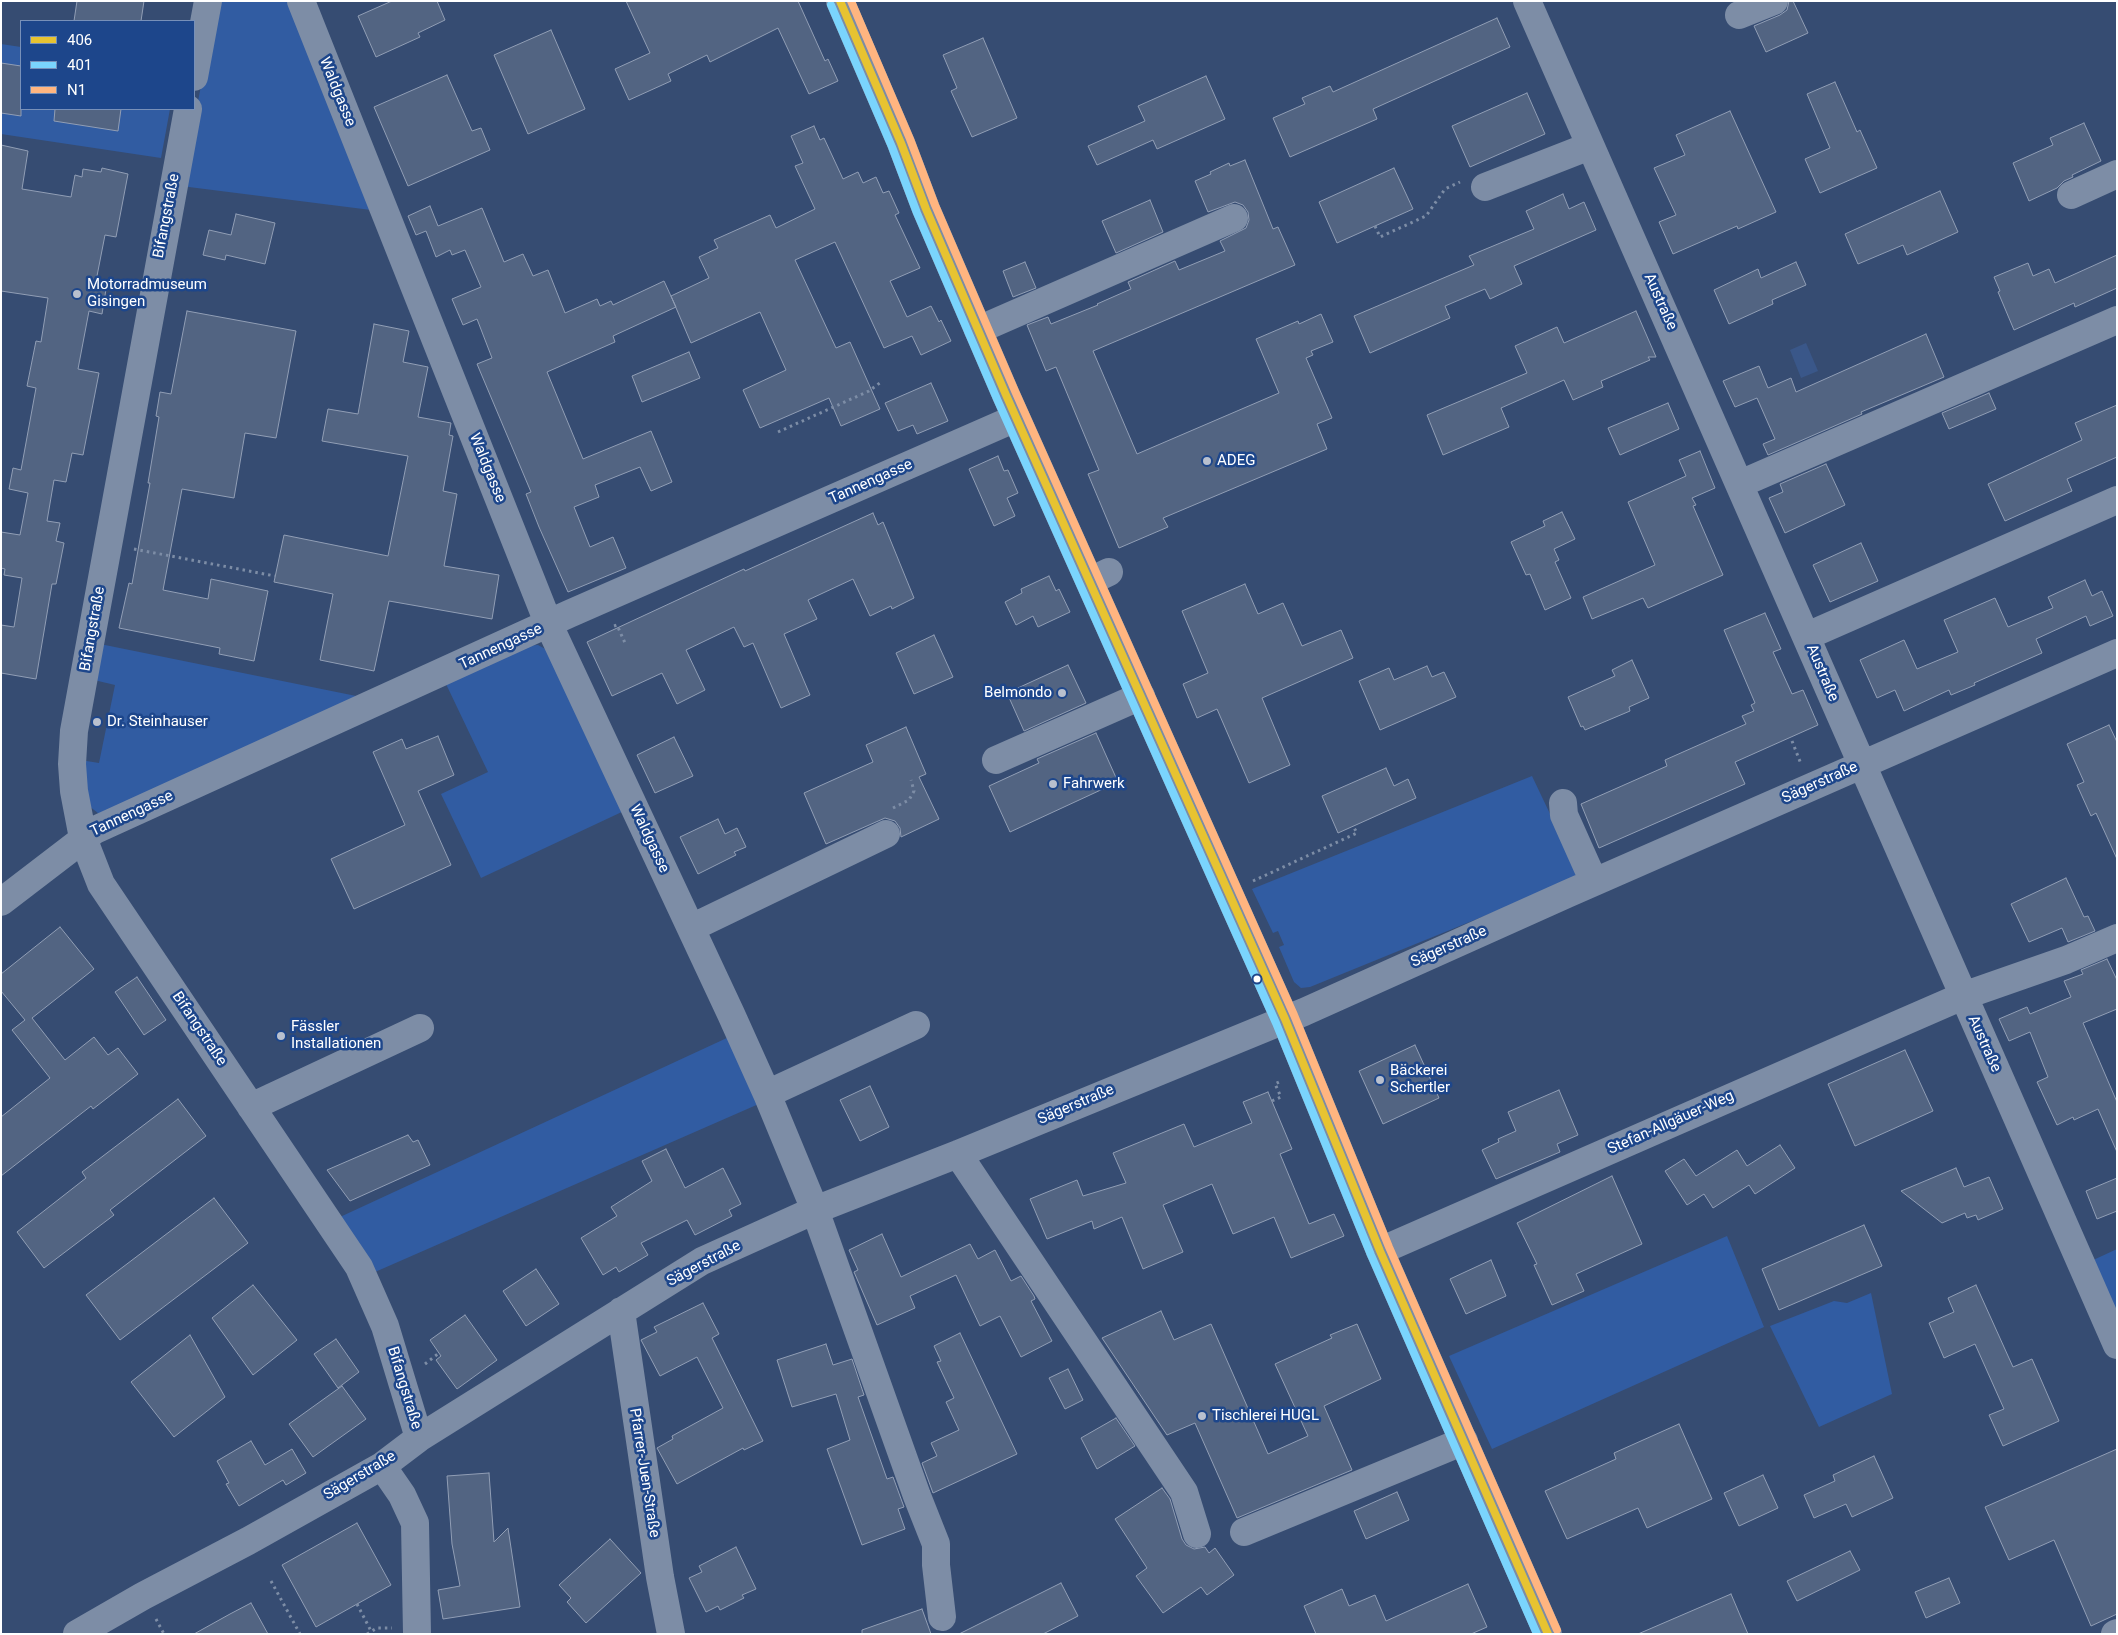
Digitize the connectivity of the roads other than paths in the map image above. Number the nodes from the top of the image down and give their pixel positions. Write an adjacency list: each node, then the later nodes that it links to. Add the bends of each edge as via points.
1 (208, 1): 7 (street)
2 (301, 1): 19 (street, Waldgasse)
3 (840, 1): 15 (main road)
4 (1527, 1): 9 (street, Austraße)
5 (1774, 1): 6 (street)
6 (1739, 15)
7 (195, 72)
8 (188, 110): 27 (street, Bifangstraße, via 74,732 74,791)
9 (1590, 146): 11 (street); 17 (street, Austraße)
10 (2117, 174): 12 (street)
11 (1485, 188)
12 (2071, 195)
13 (1234, 218): 15 (street)
14 (2117, 320): 17 (street)
15 (978, 330): 16 (main road)
16 (1016, 418): 19 (street, Tannengasse); 22 (main road, via 1100,577)
17 (1740, 484): 20 (street, Austraße)
18 (2117, 500): 20 (street)
19 (549, 625): 27 (street, Tannengasse); 30 (street, Waldgasse)
20 (1807, 636): 24 (street, Austraße)
21 (2117, 653): 24 (street, Sägerstraße)
22 (1141, 696): 23 (street); 33 (main road)
23 (996, 760)
24 (1863, 764): 28 (street, Sägerstraße); 32 (street, Austraße)
25 (1563, 804): 28 (street, via 1564,815)
26 (886, 834): 30 (street)
27 (83, 838): 29 (street, Tannengasse); 37 (street, Bifangstraße, via 101,884)
28 (1594, 882): 33 (street, Sägerstraße)
29 (1, 902)
30 (691, 928): 36 (street, Waldgasse)
31 (2117, 938): 32 (street, Stefan-Allgäuer-Weg, via 2066,960)
32 (1963, 996): 40 (street, Stefan-Allgäuer-Weg); 42 (street, Austraße)
33 (1285, 1019): 38 (street, Sägerstraße); 40 (main road)
34 (916, 1025): 36 (street)
35 (420, 1028): 37 (street)
36 (767, 1094): 39 (street, Waldgasse)
37 (251, 1107): 43 (street, Bifangstraße, via 359,1267 385,1326)
38 (958, 1154): 39 (street, Sägerstraße); 47 (street, via 1184,1492)
39 (815, 1210): 41 (street, Sägerstraße, via 702,1261); 48 (street, Waldgasse, via 936,1544)
40 (1380, 1251): 44 (main road)
41 (621, 1311): 43 (street, Sägerstraße); 51 (street, Pfarrer-Juen-Straße)
42 (2117, 1345)
43 (419, 1438): 45 (street, Sägerstraße)
44 (1464, 1441): 46 (street); 52 (main road)
45 (382, 1466): 49 (street, Sägerstraße); 50 (street, via 402,1494 415,1523)
46 (1244, 1532)
47 (1197, 1534)
48 (942, 1617)
49 (77, 1634)
50 (417, 1634)
51 (671, 1634)
52 (1548, 1634)

